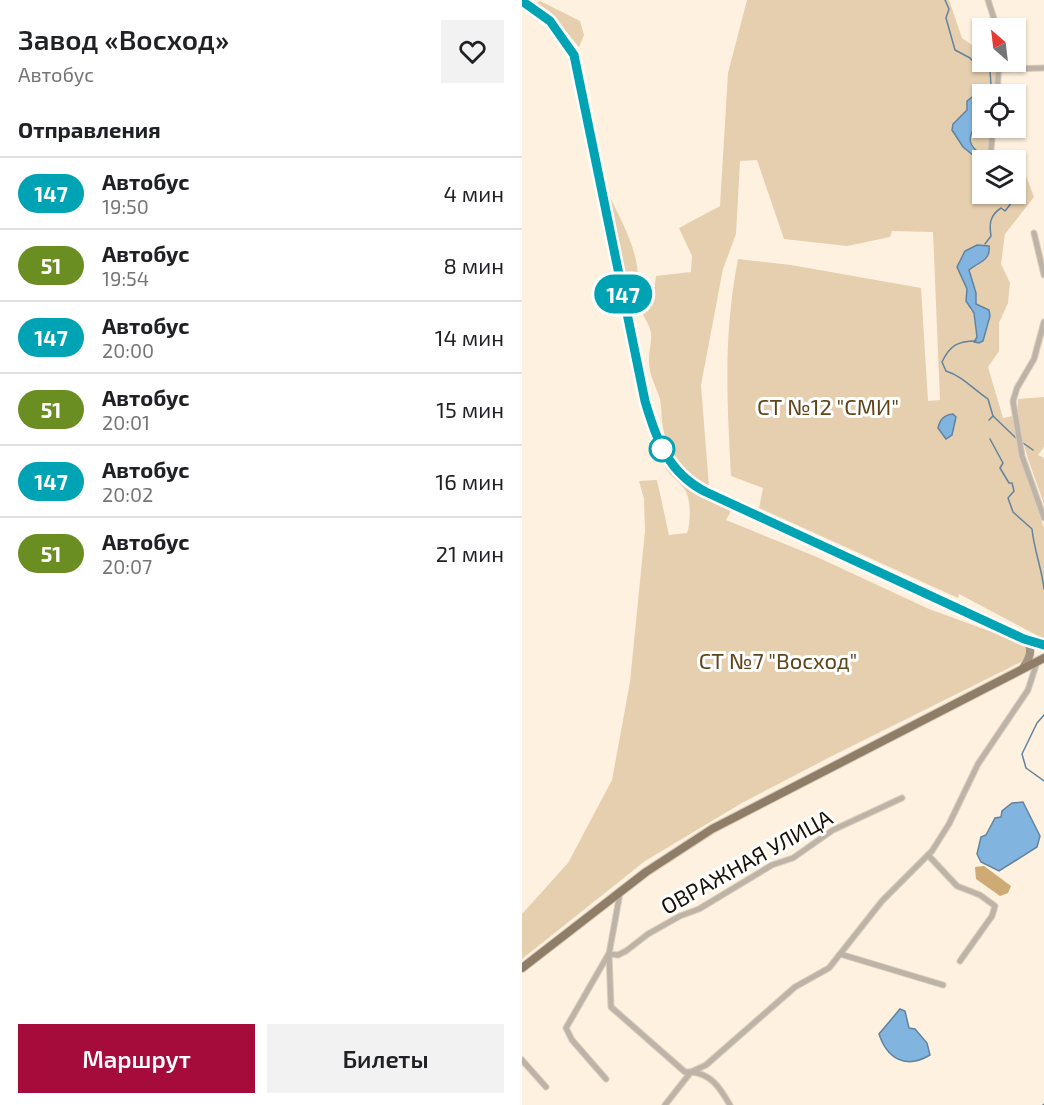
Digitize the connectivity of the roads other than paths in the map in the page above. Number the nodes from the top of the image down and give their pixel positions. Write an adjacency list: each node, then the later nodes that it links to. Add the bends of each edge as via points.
1 (988, 0): 3 (street)
2 (522, 1): 12 (main road, via 550,21 574,55 645,401 660,444 676,470 706,492)
3 (994, 18)
4 (1026, 68): 5 (street)
5 (1044, 68)
6 (992, 138): 7 (street)
7 (991, 149)
8 (1034, 232): 9 (street)
9 (1043, 275)
10 (1044, 322): 11 (street, via 1034,359 1013,401 1022,456)
11 (1044, 518)
12 (1024, 639): 13 (main road); 15 (main road, via 1031,653)
13 (1044, 645)
14 (1041, 660): 15 (main road); 17 (street, via 1028,690 978,764 949,824)
15 (1023, 668): 18 (main road, via 711,829)
16 (902, 798): 19 (street, ОВРАЖНАЯ УЛИЦА, via 833,830 793,858 772,865 699,909 680,916 626,951)
17 (928, 855): 20 (street, via 882,900); 21 (street, via 957,886 995,906)
18 (620, 893): 19 (street); 22 (main road)
19 (609, 954): 26 (street, via 609,1000 614,1012 685,1072); 28 (street, via 566,1028)
20 (840, 954): 23 (street); 26 (street, via 829,968 795,987 715,1058)
21 (960, 961)
22 (522, 968)
23 (943, 984)
24 (522, 1060): 25 (street)
25 (529, 1069): 27 (street); 29 (street)
26 (692, 1072): 30 (street); 31 (street, via 715,1082)
27 (522, 1075)
28 (606, 1079)
29 (546, 1087)
30 (665, 1105)
31 (730, 1105)

